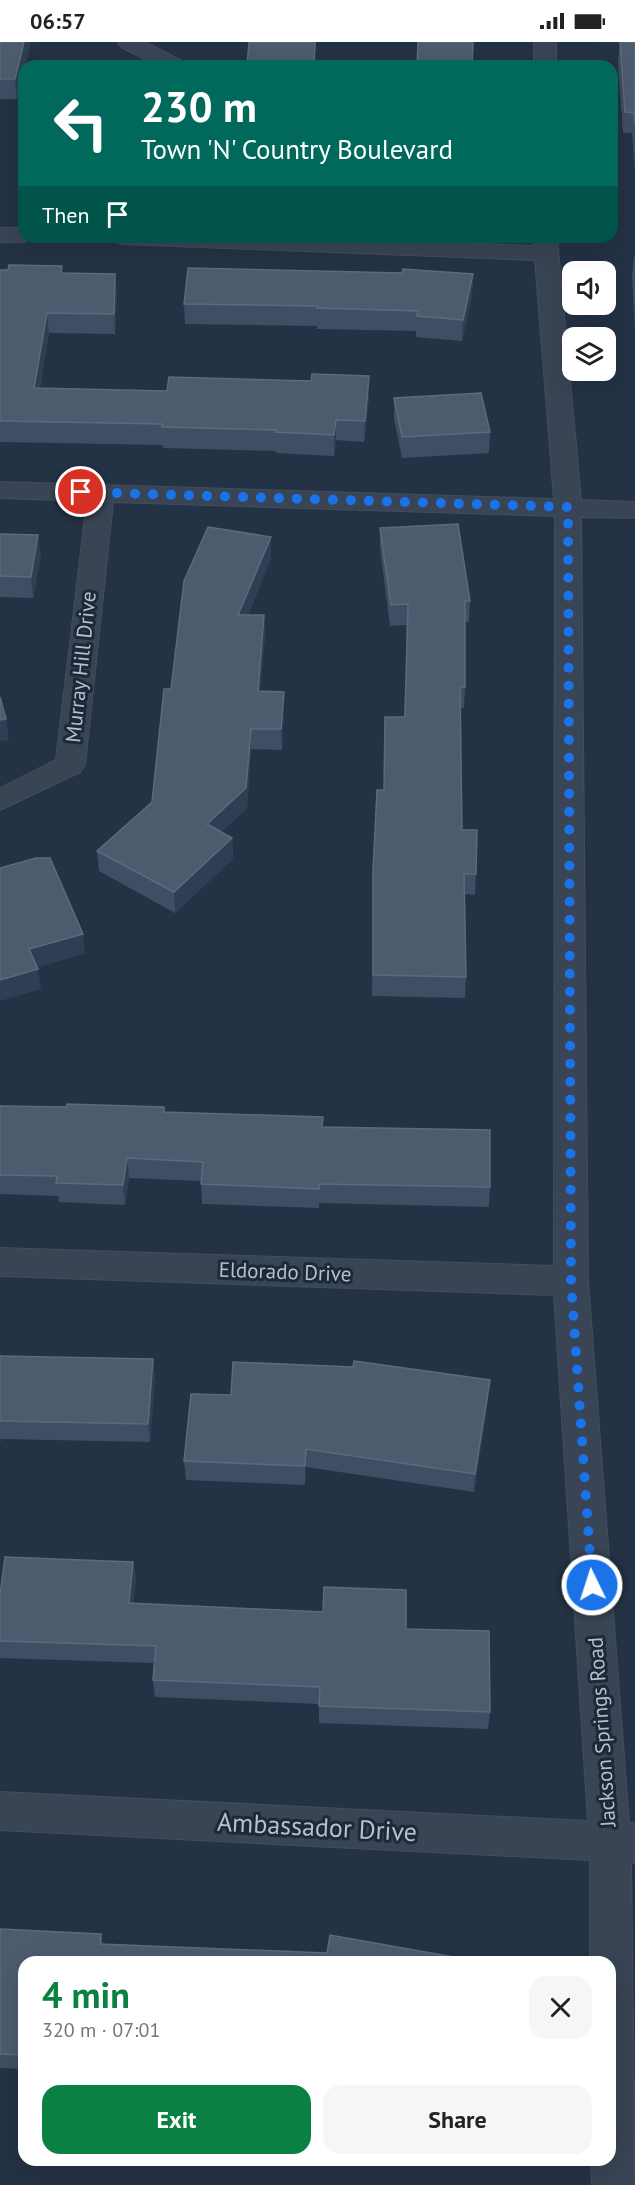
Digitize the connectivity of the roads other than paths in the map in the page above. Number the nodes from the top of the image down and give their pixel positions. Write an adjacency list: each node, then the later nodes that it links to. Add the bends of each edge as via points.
1 (129, 42): 3 (street)
2 (545, 42): 4 (street)
3 (163, 60)
4 (545, 60)
5 (0, 235): 6 (street)
6 (18, 235)
7 (443, 243): 8 (street)
8 (545, 245): 11 (street, Jackson Springs Road)
9 (0, 490): 10 (street)
10 (101, 492): 11 (street); 13 (street, Murray Hill Drive, via 70,765)
11 (568, 507): 12 (street); 15 (street, Jackson Springs Road)
12 (635, 510)
13 (0, 800)
14 (0, 1262): 15 (street, Eldorado Drive)
15 (571, 1281): 17 (street, Jackson Springs Road)
16 (0, 1811): 17 (street, Ambassador Drive)
17 (622, 1842): 18 (street, Jackson Springs Road)
18 (616, 2099)
19 (614, 2166): 20 (street, Jackson Springs Road)
20 (614, 2185)

